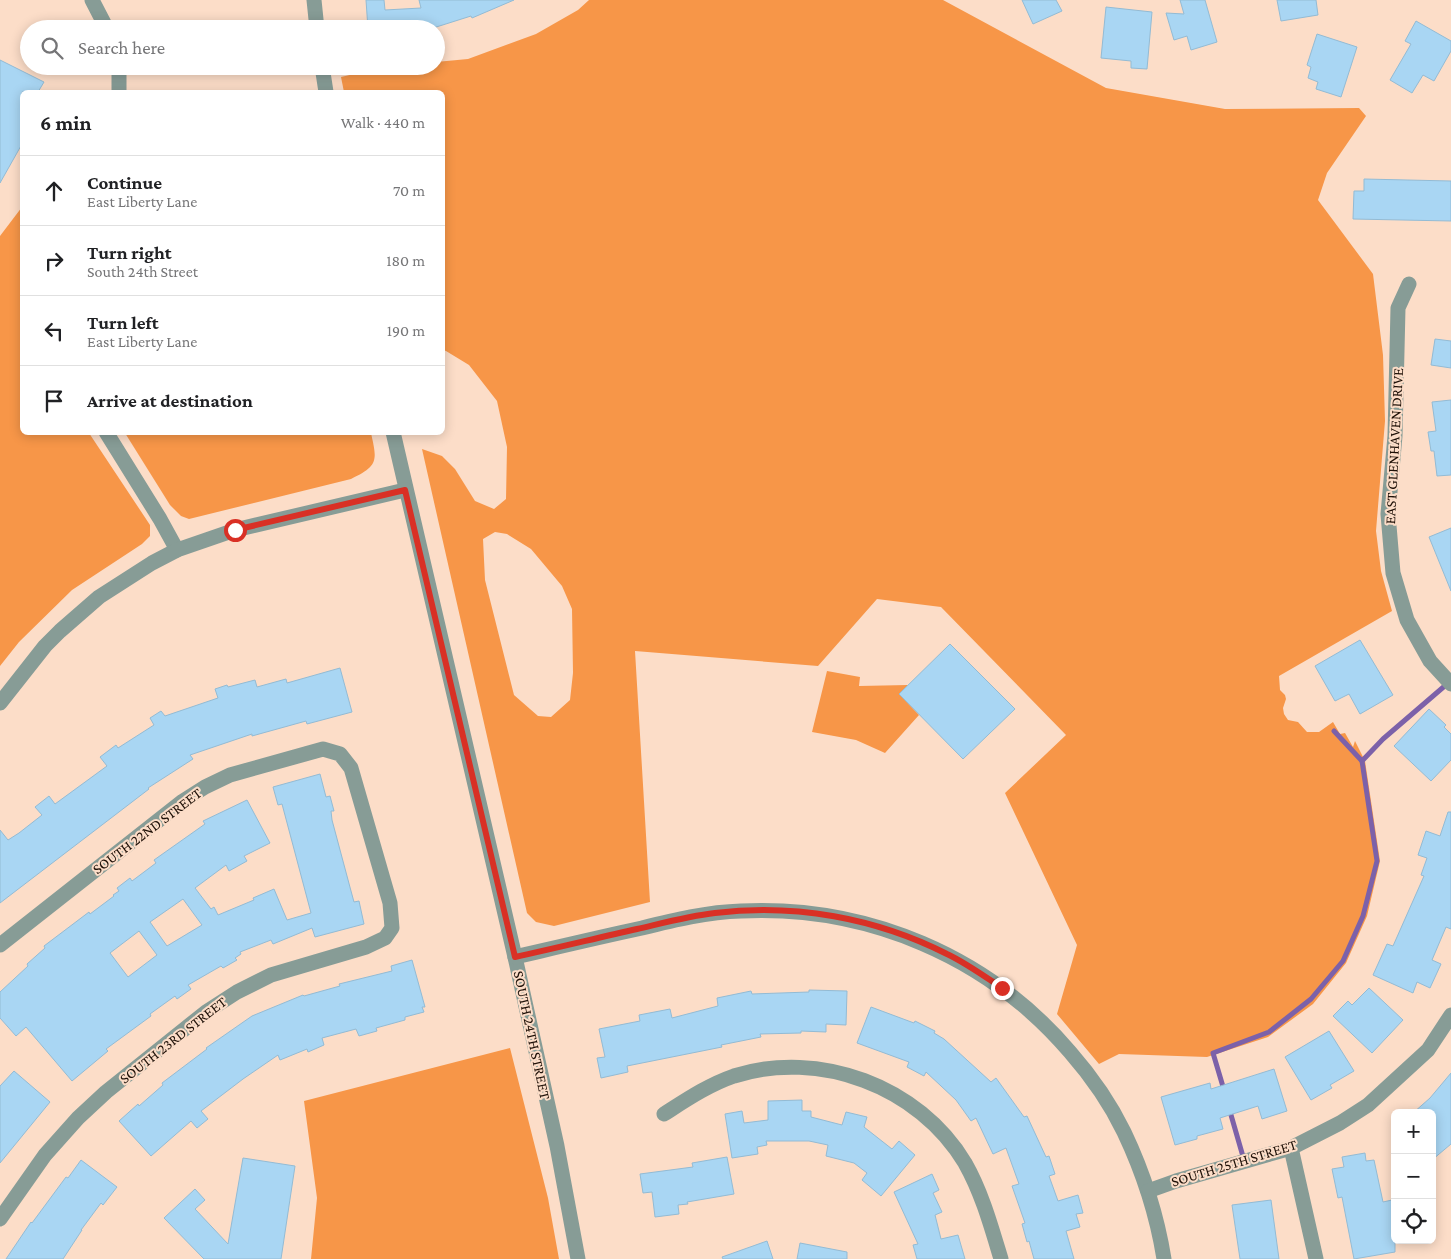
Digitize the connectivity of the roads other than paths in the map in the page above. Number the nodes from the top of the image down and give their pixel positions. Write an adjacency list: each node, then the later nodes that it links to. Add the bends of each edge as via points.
1 (92, 0): 3 (street)
2 (314, 0): 4 (street)
3 (102, 20)
4 (316, 20)
5 (119, 75): 7 (street)
6 (323, 75): 8 (street)
7 (119, 90)
8 (326, 90)
9 (1409, 284): 14 (street, EAST GLENHAVEN DRIVE, via 1398,308 1396,436 1388,514 1392,573 1407,620 1430,661)
10 (108, 435): 13 (street)
11 (394, 435): 12 (street, SOUTH 24TH STREET)
12 (405, 490): 13 (street, via 235,530); 18 (street, SOUTH 24TH STREET)
13 (177, 550): 15 (street, via 130,576 74,618 45,646)
14 (1451, 684)
15 (0, 703)
16 (340, 754): 17 (street, SOUTH 22ND STREET, via 323,749 230,775 205,787); 23 (street, SOUTH 23RD STREET, via 351,768 390,903 392,928 385,938 366,947 271,975 206,1012 78,1118 45,1155)
17 (0, 945)
18 (515, 957): 22 (street, via 685,918 740,910 821,914 892,931 970,966 1030,1010 1058,1038 1086,1070 1106,1100 1123,1130); 24 (street, SOUTH 24TH STREET, via 557,1146)
19 (1451, 1015): 21 (street, SOUTH 25TH STREET, via 1428,1050 1368,1106)
20 (664, 1114): 25 (street, via 710,1086 762,1070 803,1067 848,1074 869,1082 921,1113 952,1145 978,1188)
21 (1291, 1148): 22 (street, SOUTH 25TH STREET); 27 (street)
22 (1148, 1191): 26 (street)
23 (0, 1219)
24 (578, 1259)
25 (1000, 1259)
26 (1164, 1259)
27 (1316, 1259)

